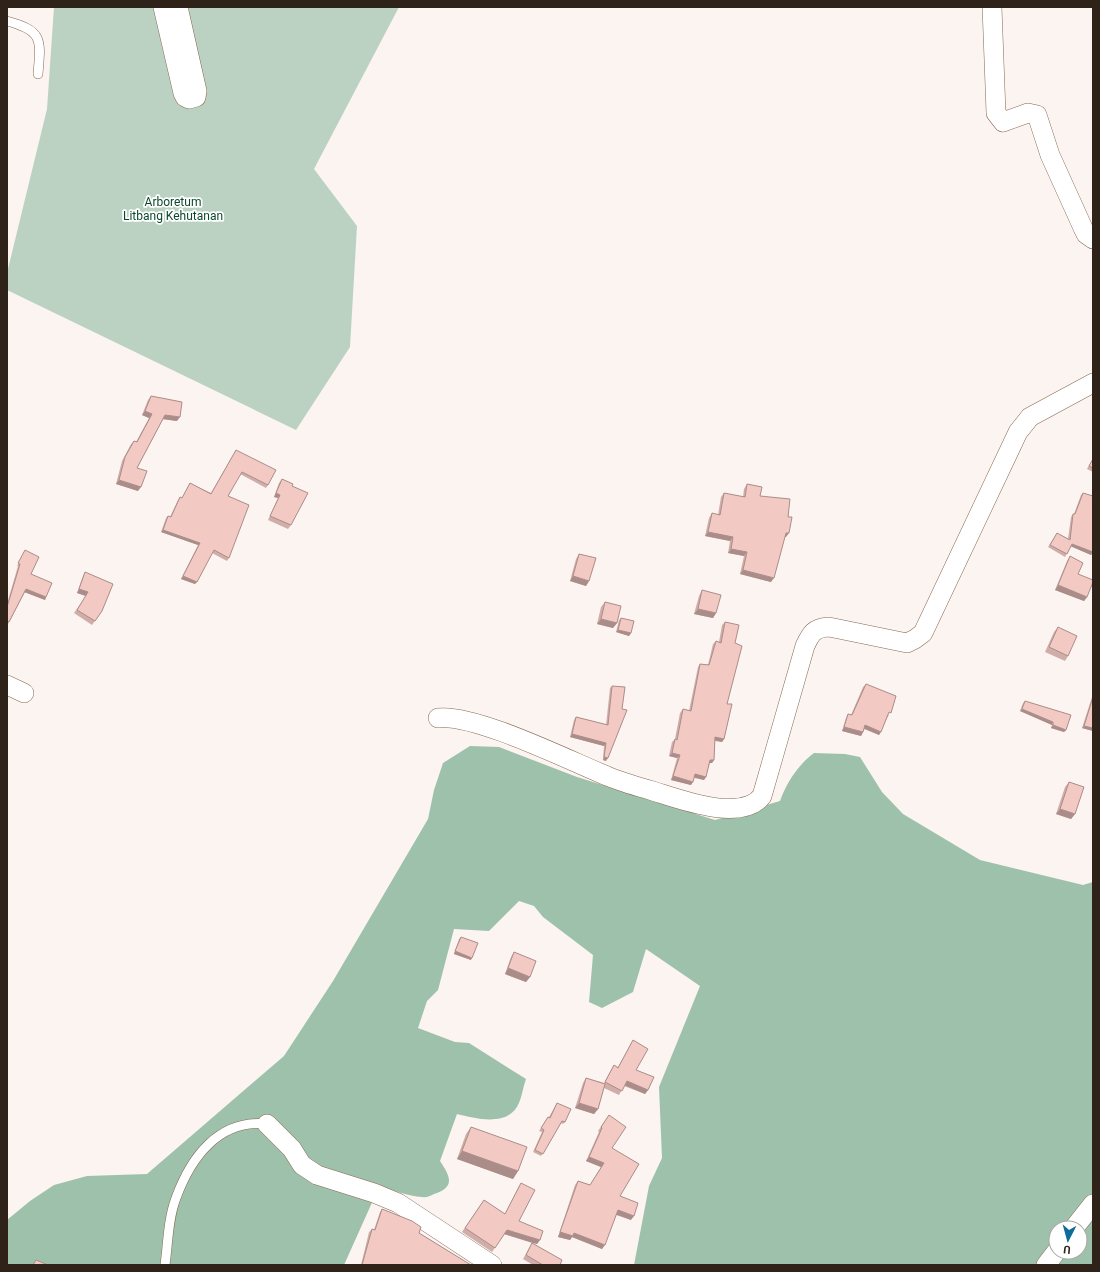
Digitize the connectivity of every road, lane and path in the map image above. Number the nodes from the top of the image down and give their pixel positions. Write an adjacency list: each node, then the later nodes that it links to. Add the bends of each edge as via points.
1 (163, 7): 2 (street, via 183,93 189,99 196,97 197,91)
2 (178, 7)
3 (992, 7): 6 (street, via 996,113 1003,122 1028,113 1036,115 1050,155 1079,221 1086,234)
4 (7, 21): 5 (lane, via 26,26 36,35 39,42)
5 (38, 74)
6 (1093, 239)
7 (1093, 383): 8 (street, via 1030,417 1018,432 923,633 907,643 829,627 819,628 810,635 762,796 758,802 736,808 718,808 687,801 614,779 472,722)
8 (438, 718)
9 (267, 1124): 12 (lane, via 255,1122 227,1130 216,1136 197,1156 176,1198); 13 (street, via 292,1149 308,1170 398,1203)
10 (1093, 1204): 11 (street)
11 (1080, 1220)
12 (166, 1265)
13 (492, 1265)

